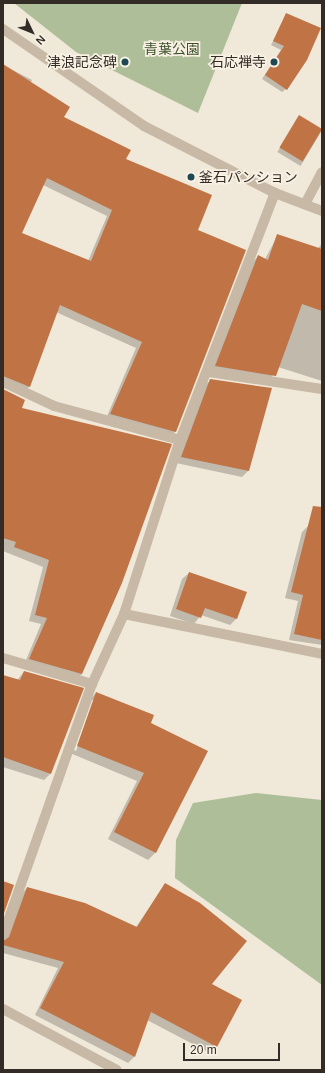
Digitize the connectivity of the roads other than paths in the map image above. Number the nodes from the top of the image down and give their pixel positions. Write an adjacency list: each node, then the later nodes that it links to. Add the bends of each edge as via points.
1 (3, 29): 3 (street, via 144,126)
2 (322, 172): 4 (street)
3 (275, 194): 4 (street); 6 (street)
4 (305, 204): 5 (street)
5 (322, 211)
6 (209, 372): 8 (street); 9 (street)
7 (3, 382): 9 (street, via 54,406)
8 (322, 389)
9 (180, 440): 10 (street)
10 (124, 614): 11 (street); 13 (street)
11 (322, 654)
12 (3, 658): 13 (street)
13 (92, 684): 14 (street)
14 (3, 935)
15 (3, 1009): 16 (street)
16 (117, 1070)

